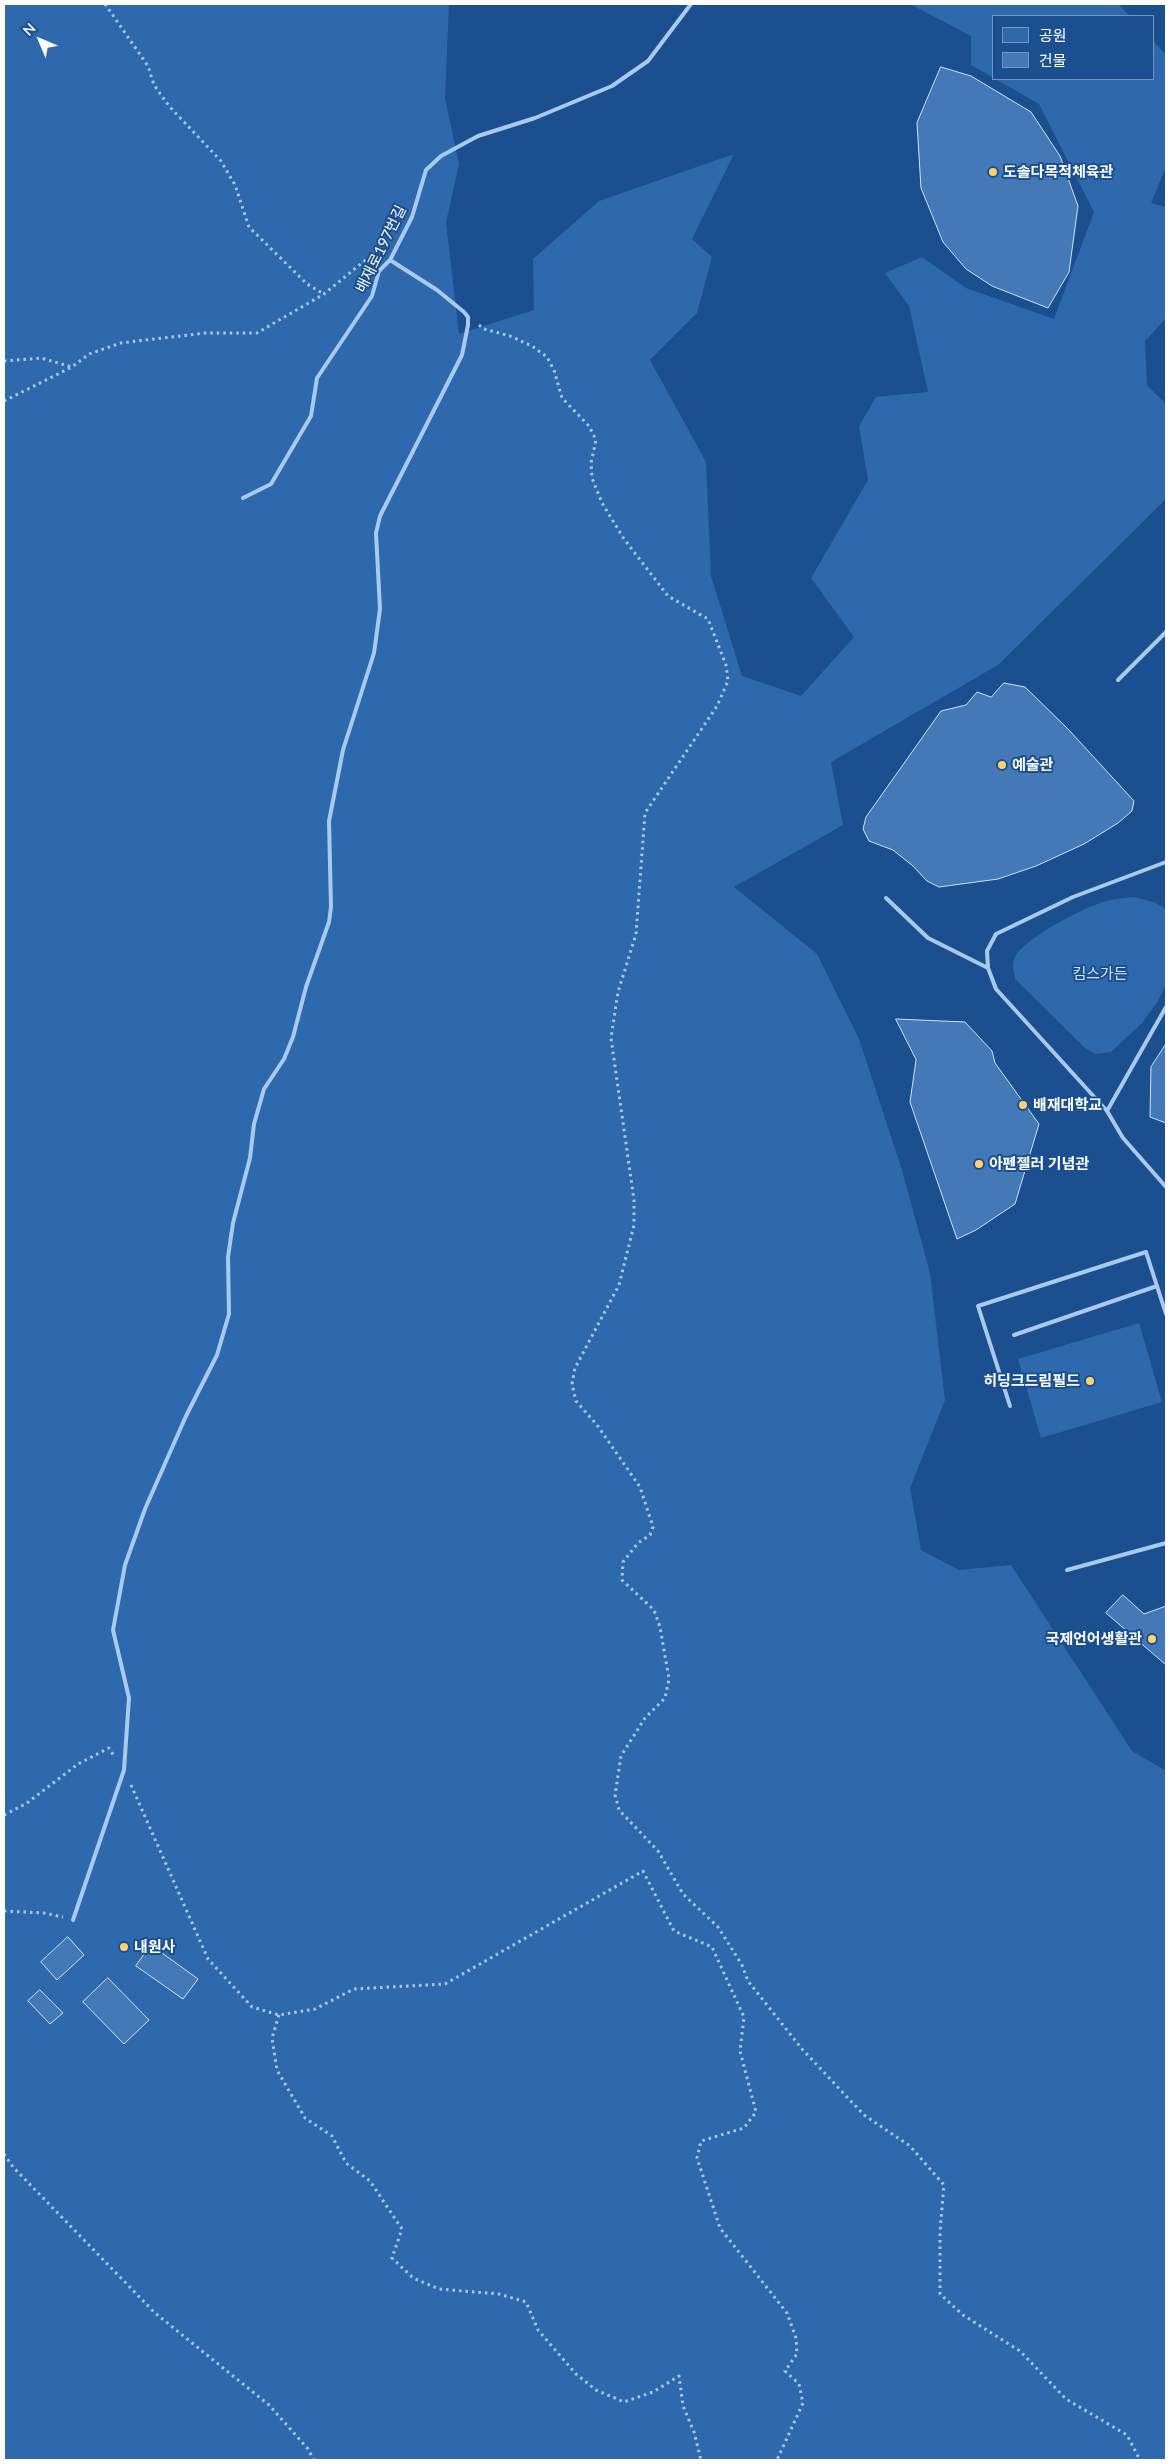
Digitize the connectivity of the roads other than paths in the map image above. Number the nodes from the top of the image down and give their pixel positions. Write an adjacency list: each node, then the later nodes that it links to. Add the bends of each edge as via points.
1 (691, 4): 2 (lane, 배재로197번길, via 648,62 612,86 535,118 478,136 440,156 426,170 412,217)
2 (390, 260): 3 (lane, 배재로197번길, via 380,272 372,296 317,378 311,416 271,484); 18 (lane, via 437,290 468,317 462,355 380,516 376,533 380,609 374,653 343,750 329,821 332,907 293,1037 284,1059 264,1089 254,1124 250,1158 228,1257 229,1314 217,1355 145,1509 125,1565 113,1630 129,1698 124,1770)
3 (243, 498)
4 (1166, 632): 5 (lane)
5 (1118, 680)
6 (1166, 862): 8 (lane, via 1073,897 996,934 987,951)
7 (886, 898): 8 (lane, via 928,938)
8 (988, 968): 10 (lane, via 996,989)
9 (1166, 1007): 10 (lane)
10 (1107, 1111): 11 (lane, via 1123,1138)
11 (1166, 1187)
12 (1157, 1286): 13 (lane); 14 (lane); 15 (lane, via 1146,1252 978,1306)
13 (1166, 1314)
14 (1014, 1335)
15 (1010, 1406)
16 (1166, 1543): 17 (lane)
17 (1067, 1570)
18 (73, 1920)

